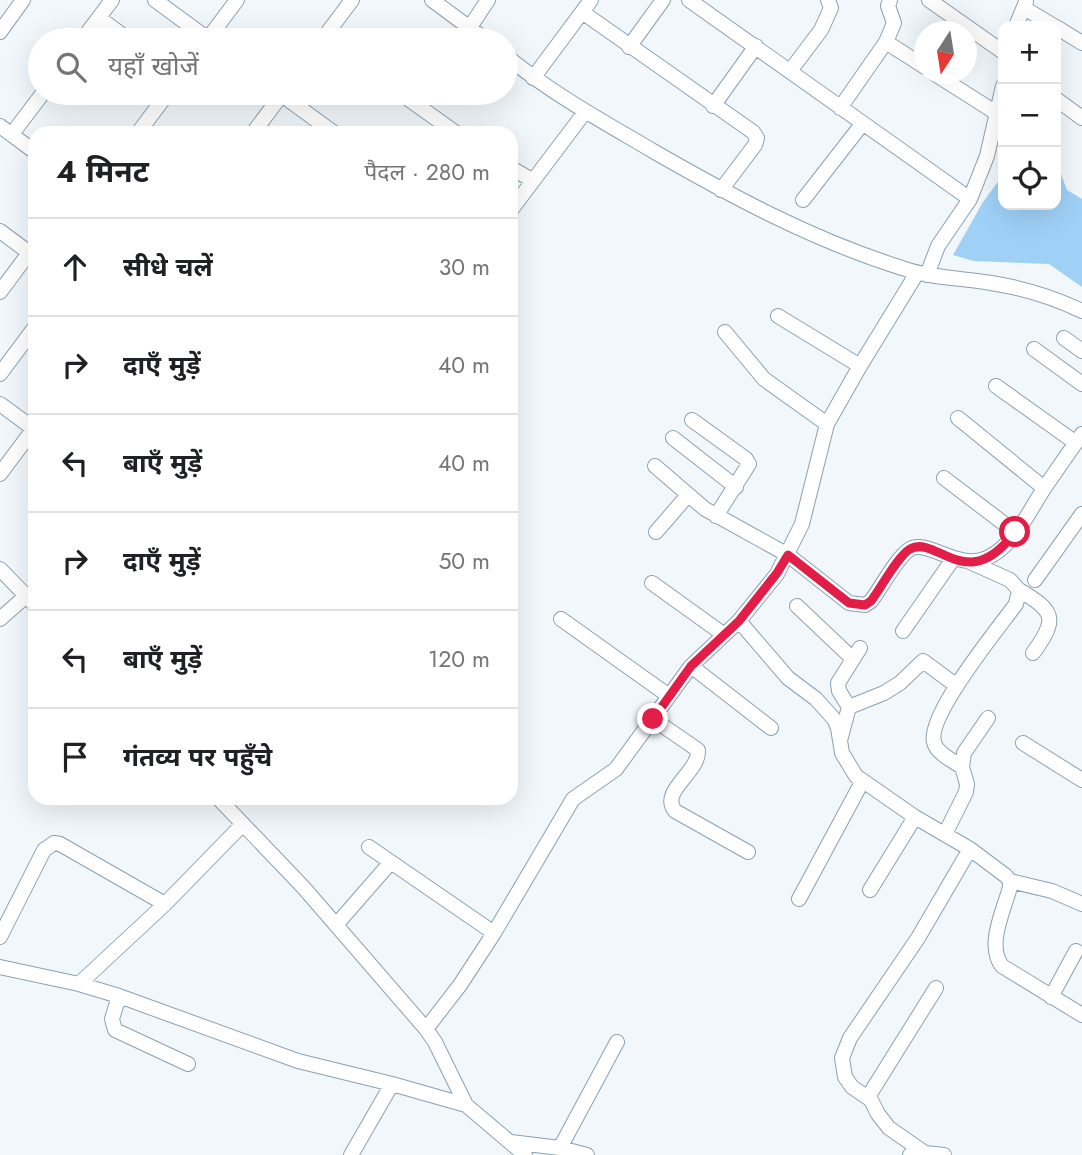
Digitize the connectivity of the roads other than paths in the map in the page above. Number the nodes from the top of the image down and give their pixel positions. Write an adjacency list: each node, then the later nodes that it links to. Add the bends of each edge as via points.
1 (23, 0): 26 (street)
2 (112, 0): 16 (street)
3 (155, 0): 22 (street)
4 (237, 0): 23 (street)
5 (352, 0): 24 (street)
6 (432, 0): 19 (street)
7 (488, 0): 19 (street)
8 (592, 0): 15 (street)
9 (663, 0): 29 (street)
10 (689, 0): 30 (street)
11 (828, 0): 34 (street, via 831,8 821,30)
12 (890, 0): 27 (street, via 894,23)
13 (929, 0): 31 (street)
14 (1025, 4): 17 (street); 18 (street)
15 (582, 12): 29 (street); 35 (street)
16 (99, 18): 20 (street); 21 (street)
17 (1018, 21)
18 (1047, 21)
19 (470, 27)
20 (91, 28)
21 (113, 28)
22 (191, 28)
23 (216, 28)
24 (333, 28)
25 (1061, 31): 28 (street)
26 (0, 32)
27 (886, 42): 32 (street); 44 (street)
28 (1082, 43)
29 (629, 47): 43 (street)
30 (756, 47): 34 (street); 43 (street)
31 (998, 48)
32 (914, 60)
33 (518, 66): 35 (street)
34 (790, 71): 44 (street)
35 (533, 78): 45 (street)
36 (951, 84): 46 (street)
37 (1061, 103): 47 (street)
38 (31, 105): 53 (street)
39 (159, 105): 49 (street)
40 (274, 105): 50 (street)
41 (297, 105): 51 (street)
42 (417, 105): 52 (street)
43 (713, 106): 57 (street, via 757,138)
44 (840, 108): 48 (street)
45 (585, 112): 56 (street); 57 (street)
46 (998, 114): 58 (street)
47 (1082, 118)
48 (863, 123): 58 (street); 60 (street)
49 (143, 126)
50 (258, 126)
51 (325, 126)
52 (446, 126)
53 (6, 130): 54 (street)
54 (28, 147)
55 (518, 173): 56 (street)
56 (532, 180): 59 (street)
57 (721, 190): 64 (street, via 786,223)
58 (970, 199): 64 (street)
59 (518, 200)
60 (803, 200)
61 (0, 231): 62 (street)
62 (28, 252)
63 (28, 260): 65 (street)
64 (922, 274): 66 (street, via 1028,290); 73 (street)
65 (0, 292)
66 (1082, 311)
67 (778, 316): 73 (street)
68 (725, 332): 81 (street, via 764,379)
69 (28, 336): 74 (street)
70 (1064, 338): 72 (street)
71 (1034, 349): 75 (street)
72 (1082, 351)
73 (860, 366): 81 (street)
74 (0, 374)
75 (1082, 384)
76 (996, 386): 84 (street)
77 (0, 404): 80 (street)
78 (958, 418): 89 (street)
79 (692, 420): 88 (street, via 746,458 749,464)
80 (28, 424)
81 (827, 424): 95 (street, via 802,524)
82 (28, 436): 86 (street)
83 (673, 438): 88 (street)
84 (1079, 439): 89 (street)
85 (655, 466): 90 (street)
86 (0, 474)
87 (944, 478): 94 (street)
88 (736, 487): 91 (street)
89 (1044, 488): 94 (street)
90 (688, 495): 91 (street); 93 (street)
91 (716, 516): 95 (street)
92 (1081, 519): 99 (street)
93 (656, 532)
94 (1015, 532): 97 (street, via 993,555)
95 (788, 555): 96 (street, via 849,603 865,605 914,547); 107 (street)
96 (953, 559): 97 (street); 108 (street)
97 (970, 562): 101 (street, via 1010,580)
98 (0, 569): 102 (street)
99 (1035, 580)
100 (652, 583): 109 (street)
101 (1019, 590): 110 (street, via 1050,615 1051,623); 112 (street, via 1016,604)
102 (28, 599)
103 (28, 602): 105 (street)
104 (797, 607): 114 (street, via 856,654 838,683)
105 (0, 619)
106 (561, 619): 113 (street)
107 (739, 621): 109 (street); 118 (street, via 788,678 826,709)
108 (903, 631)
109 (723, 634): 111 (street)
110 (1033, 653)
111 (691, 666): 113 (street); 117 (street)
112 (957, 686): 114 (street, via 922,661 884,694); 120 (street, via 933,734 943,754)
113 (669, 696): 116 (street)
114 (849, 707): 118 (street)
115 (988, 718): 120 (street, via 964,753)
116 (653, 719): 129 (street, via 698,750 670,805); 137 (street, via 616,769 573,799)
117 (771, 728)
118 (840, 738): 122 (street, via 842,753)
119 (1023, 743): 121 (street)
120 (962, 767): 126 (street, via 966,792)
121 (1082, 780)
122 (863, 782): 124 (street); 133 (street)
123 (225, 805): 125 (street)
124 (915, 817): 126 (street); 132 (street)
125 (243, 824): 134 (street); 136 (street)
126 (945, 834): 128 (street)
127 (369, 847): 130 (street)
128 (970, 849): 131 (street); 150 (street, via 845,1048 845,1077)
129 (748, 852)
130 (391, 862): 136 (street); 137 (street)
131 (1010, 881): 135 (street); 144 (street, via 995,942 996,959)
132 (870, 890)
133 (799, 899)
134 (165, 904): 138 (street, via 54,843 44,850); 141 (street)
135 (1082, 904)
136 (336, 925): 146 (street)
137 (494, 933): 146 (street)
138 (0, 937)
139 (1076, 951): 144 (street)
140 (0, 967): 141 (street)
141 (79, 984): 143 (street)
142 (936, 988): 150 (street)
143 (119, 996): 148 (street, via 112,1019 115,1030); 149 (street, via 298,1060)
144 (1051, 997): 145 (street)
145 (1082, 1015)
146 (426, 1029): 151 (street)
147 (617, 1042): 153 (street)
148 (188, 1064)
149 (393, 1084): 151 (street); 155 (street)
150 (869, 1097): 154 (street, via 889,1128)
151 (466, 1105): 152 (street)
152 (511, 1142): 153 (street); 156 (street)
153 (560, 1148): 157 (street)
154 (925, 1153): 158 (street); 159 (street)
155 (353, 1154)
156 (525, 1155)
157 (587, 1155)
158 (910, 1155)
159 (944, 1155)

